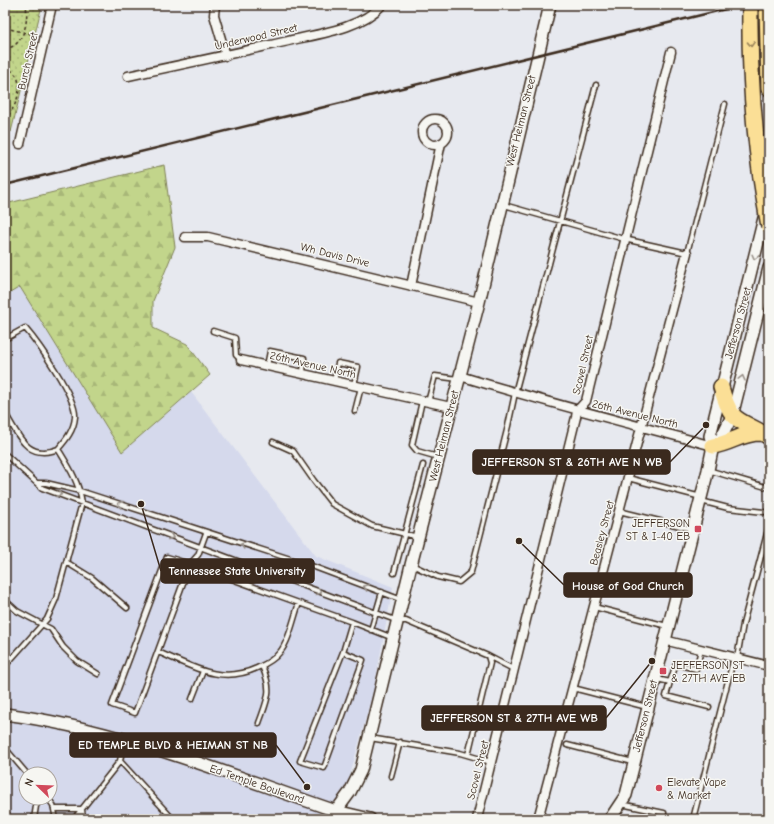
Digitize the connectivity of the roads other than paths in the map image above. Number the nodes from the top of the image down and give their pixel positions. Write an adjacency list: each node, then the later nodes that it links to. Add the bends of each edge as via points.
1 (52, 5): 14 (street, Burch Street)
2 (215, 5): 8 (street, via 214,15)
3 (382, 5): 8 (street, Underwood Street, via 374,13 348,26)
4 (550, 5): 16 (main road, West Heiman Street)
5 (750, 5): 18 (highway, one-way to 18, bridge, via 754,119)
6 (767, 5): 11 (highway)
7 (671, 52): 20 (street, Scovel Street)
8 (226, 56): 9 (street, Underwood Street)
9 (128, 76)
10 (596, 86): 17 (lane)
11 (769, 88)
12 (725, 104): 21 (lane)
13 (441, 143): 23 (street)
14 (20, 144)
15 (769, 199): 33 (main road, Jefferson Street, one-way to 33)
16 (501, 205): 17 (lane); 24 (main road, West Heiman Street)
17 (560, 221): 20 (lane); 34 (lane)
18 (769, 226)
19 (185, 237): 23 (street, Wh Davis Drive, via 208,237)
20 (624, 239): 21 (lane); 38 (street, Scovel Street, via 586,401)
21 (687, 253): 41 (street, Beasley Street)
22 (769, 268): 40 (main road, Jefferson Street, one-way to 22)
23 (411, 286): 24 (street, Wh Davis Drive)
24 (479, 302): 30 (main road, West Heiman Street)
25 (213, 331): 27 (lane, via 235,338 236,355)
26 (5, 339): 45 (lane, via 24,328 37,342 74,404 75,418 69,437)
27 (241, 360): 28 (street, 26th Avenue North)
28 (267, 366): 29 (street, 26th Avenue North); 29 (lane, via 270,351 304,358)
29 (303, 374): 31 (street, 26th Avenue North)
30 (459, 378): 34 (street, 26th Avenue North); 35 (lane, via 436,376); 36 (main road, West Heiman Street)
31 (334, 381): 32 (street, 26th Avenue North); 32 (lane, via 338,363 358,367)
32 (358, 386): 35 (street, 26th Avenue North); 37 (lane)
33 (721, 387): 40 (highway, via 726,406); 44 (main road, Jefferson Street, via 710,436)
34 (515, 393): 38 (street, 26th Avenue North); 66 (lane, via 472,572 459,582 438,577)
35 (425, 401): 36 (street, 26th Avenue North); 47 (lane, via 412,445 416,451)
36 (451, 407): 47 (main road, West Heiman Street)
37 (355, 411)
38 (578, 411): 41 (street, 26th Avenue North); 90 (street, Scovel Street)
39 (5, 413): 45 (lane, via 24,443 37,453)
40 (732, 416): 42 (highway); 44 (main road, Jefferson Street, via 721,438)
41 (642, 426): 44 (street, 26th Avenue North); 50 (street, Beasley Street)
42 (766, 435): 44 (highway, via 740,435 725,444)
43 (273, 442): 61 (lane, via 293,451 332,504 372,526)
44 (713, 446): 49 (main road, Jefferson Street)
45 (58, 449): 53 (lane, via 76,478)
46 (5, 454): 51 (lane)
47 (439, 457): 62 (main road, West Heiman Street)
48 (423, 465): 61 (lane)
49 (708, 470): 52 (lane); 54 (main road, Jefferson Street)
50 (628, 478): 54 (lane); 56 (street, Beasley Street)
51 (37, 483): 53 (lane); 55 (lane, one-way to 55, via 42,488)
52 (769, 488)
53 (80, 491): 55 (lane); 60 (lane, one-way to 53)
54 (701, 499): 57 (lane, via 728,508); 59 (main road, Jefferson Street)
55 (82, 503): 63 (lane, one-way to 63); 64 (lane)
56 (619, 511): 59 (lane); 72 (street, Beasley Street)
57 (764, 512)
58 (769, 526): 86 (lane)
59 (692, 529): 78 (main road, Jefferson Street)
60 (206, 533): 63 (lane); 68 (lane, one-way to 60, via 309,565)
61 (405, 534): 62 (lane); 67 (lane)
62 (419, 537): 66 (main road, West Heiman Street)
63 (201, 549): 65 (lane); 74 (lane, one-way to 74)
64 (66, 562): 73 (lane, via 92,578); 77 (lane, via 56,599)
65 (190, 564): 71 (lane); 83 (lane); 83 (lane, via 167,557 112,705 135,713)
66 (411, 565): 70 (main road, West Heiman Street)
67 (394, 573)
68 (382, 592): 70 (lane); 74 (lane)
69 (5, 600): 77 (lane, via 17,611)
70 (403, 600): 75 (main road, West Heiman Street)
71 (299, 603): 76 (lane); 88 (lane, via 280,652)
72 (594, 607): 78 (lane); 95 (street, Beasley Street)
73 (128, 608)
74 (376, 613): 75 (lane); 79 (lane)
75 (398, 621): 80 (main road, West Heiman Street); 85 (lane, via 406,621)
76 (352, 622): 79 (lane); 84 (lane)
77 (44, 624): 87 (lane); 92 (lane, via 77,661)
78 (668, 626): 81 (main road, Jefferson Street)
79 (371, 630): 80 (lane)
80 (393, 638): 101 (main road, West Heiman Street)
81 (664, 640): 82 (street); 93 (main road, Jefferson Street)
82 (702, 649): 86 (street); 94 (lane, via 696,669 676,664)
83 (158, 652): 91 (lane)
84 (343, 652): 84 (lane, via 300,761 324,768 363,660)
85 (488, 656): 90 (lane); 107 (lane, via 490,663)
86 (735, 657): 89 (street); 131 (lane)
87 (5, 666)
88 (262, 666): 91 (lane, via 238,675 214,675); 100 (lane, via 268,680 269,691)
89 (769, 666)
90 (514, 669): 110 (street, Scovel Street)
91 (204, 671): 96 (lane)
92 (98, 674)
93 (655, 678): 94 (lane); 97 (main road, Jefferson Street)
94 (670, 682): 98 (lane, via 666,696)
95 (572, 688): 97 (lane); 128 (street, Beasley Street)
96 (192, 699)
97 (647, 707): 111 (main road, Jefferson Street)
98 (708, 707)
99 (5, 714): 102 (main road, Ed Temple Boulevard, via 69,724)
100 (259, 722)
101 (369, 738): 103 (lane); 119 (main road, West Heiman Street, via 361,770 350,792)
102 (125, 739): 109 (lane); 119 (main road, Ed Temple Boulevard)
103 (400, 742): 107 (lane); 113 (lane)
104 (567, 746): 111 (lane)
105 (5, 748): 106 (lane)
106 (9, 753): 108 (lane); 112 (lane)
107 (468, 755): 110 (lane)
108 (5, 757)
109 (120, 761): 118 (lane); 124 (lane)
110 (491, 762): 127 (street, Scovel Street)
111 (634, 762): 114 (main road, Jefferson Street, via 626,795)
112 (20, 766)
113 (391, 776)
114 (620, 804): 129 (main road, Jefferson Street); 130 (lane, via 664,813)
115 (36, 806): 120 (lane)
116 (52, 806): 117 (lane)
117 (54, 809): 118 (lane); 121 (lane)
118 (82, 809): 122 (lane); 123 (lane)
119 (336, 811): 125 (street); 126 (main road, Ed Temple Boulevard)
120 (34, 819)
121 (56, 819)
122 (74, 819)
123 (84, 819)
124 (173, 819)
125 (327, 819)
126 (370, 819)
127 (477, 819)
128 (538, 819)
129 (610, 819)
130 (662, 819)
131 (693, 819)

